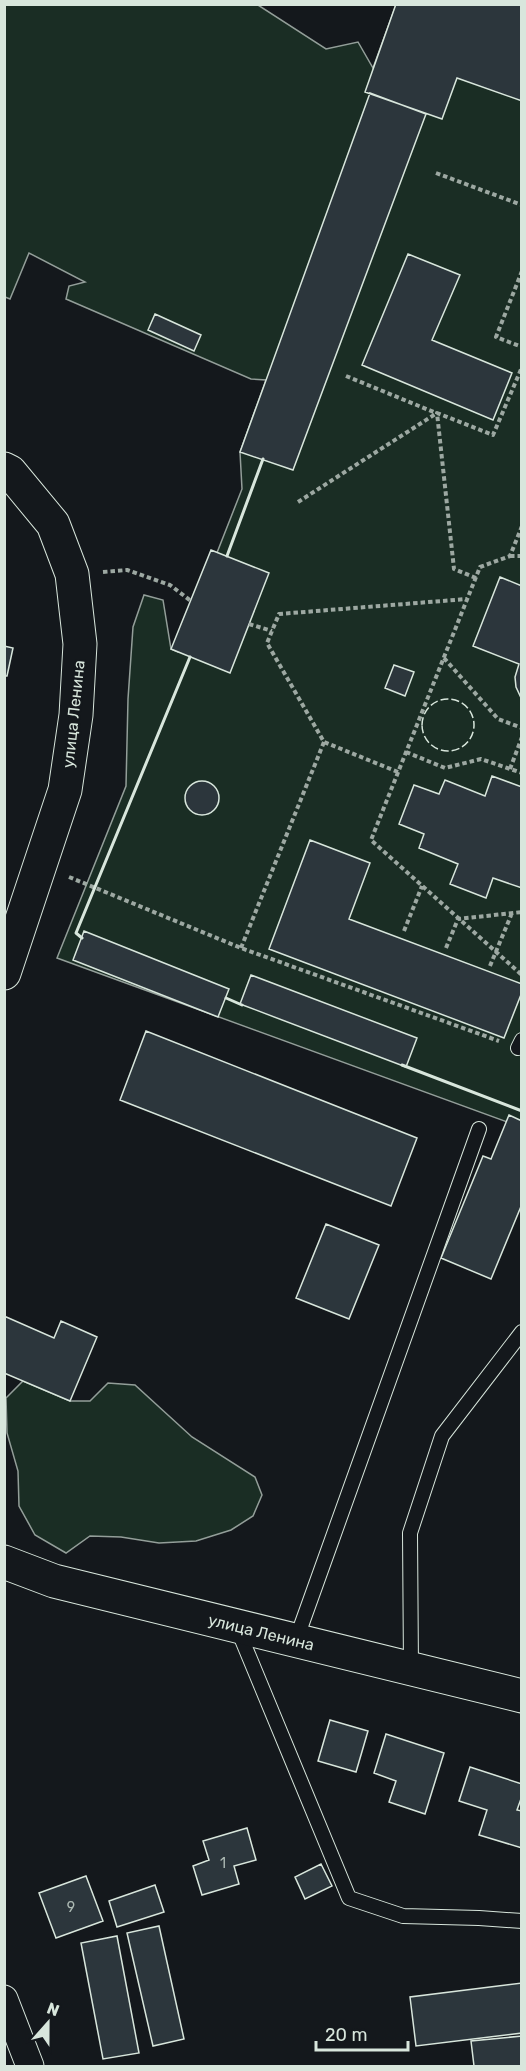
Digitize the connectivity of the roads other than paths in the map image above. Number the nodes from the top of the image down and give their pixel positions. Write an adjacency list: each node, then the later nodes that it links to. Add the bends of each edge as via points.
1 (4, 470): 2 (main road, улица Ленина, via 10,472 53,524 72,574 80,644 76,715 65,790)
2 (4, 973)
3 (479, 1129): 7 (lane)
4 (522, 1332): 8 (lane, via 442,1436 410,1533)
5 (4, 1562): 6 (main road, улица Ленина, via 54,1581)
6 (236, 1625): 7 (main road, улица Ленина); 10 (lane, via 349,1898 403,1917)
7 (296, 1640): 8 (main road, улица Ленина)
8 (411, 1669): 9 (main road, улица Ленина)
9 (522, 1696)
10 (522, 1922)
11 (4, 1999): 12 (street)
12 (30, 2067)

